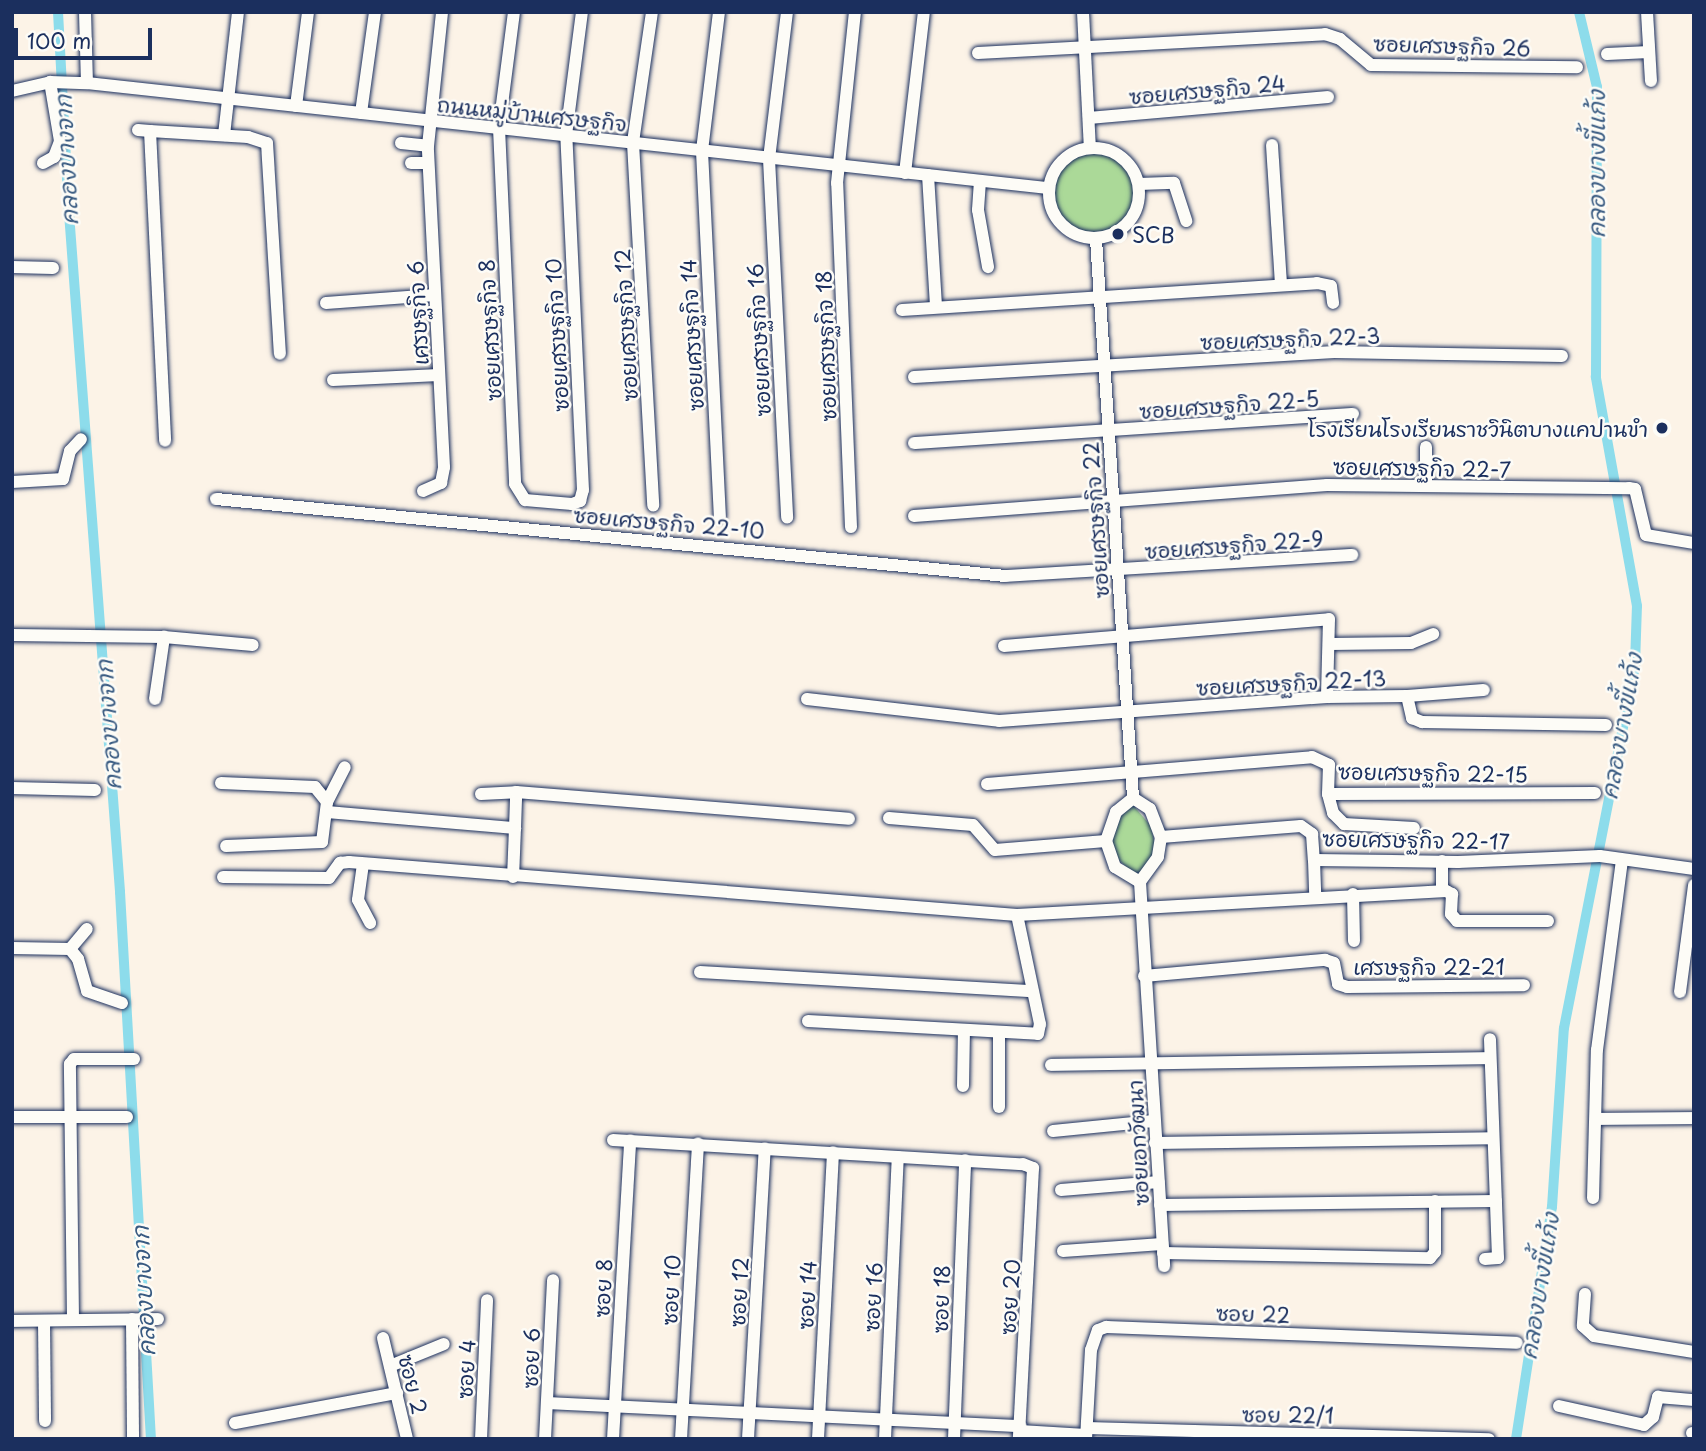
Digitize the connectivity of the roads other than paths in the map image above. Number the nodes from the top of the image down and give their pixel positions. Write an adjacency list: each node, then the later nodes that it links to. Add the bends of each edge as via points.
1 (85, 12): 22 (street)
2 (238, 12): 25 (street)
3 (308, 12): 26 (street)
4 (375, 12): 27 (street)
5 (442, 12): 29 (street, เศรษฐกิจ 6)
6 (514, 12): 30 (street)
7 (582, 12): 32 (street)
8 (652, 12): 34 (street, ซอยเศรษฐกิจ 12)
9 (719, 12): 38 (street, ซอยเศรษฐกิจ 14)
10 (787, 12): 39 (street, ซอยเศรษฐกิจ 16)
11 (855, 12): 43 (street, ซอยเศรษฐกิจ 18)
12 (924, 12): 44 (street)
13 (1083, 12): 15 (street)
14 (1647, 12): 16 (street)
15 (1085, 47): 17 (street, ซอยเศรษฐกิจ 26); 19 (street, ซอยเศรษฐกิจ 26, via 1325,34 1340,39 1371,65); 28 (street)
16 (1649, 52): 18 (street); 20 (street)
17 (978, 53)
18 (1607, 54)
19 (1577, 67)
20 (1651, 81)
21 (55, 82): 22 (street, ถนนหมู่บ้านเศรษฐกิจ); 23 (street, ถนนหมู่บ้านเศรษฐกิจ); 40 (street, via 60,141 54,157)
22 (82, 83): 25 (street, ถนนหมู่บ้านเศรษฐกิจ)
23 (12, 91)
24 (1328, 97): 28 (street, ซอยเศรษฐกิจ 24)
25 (228, 98): 26 (street, ถนนหมู่บ้านเศรษฐกิจ); 31 (street)
26 (296, 106): 27 (street, ถนนหมู่บ้านเศรษฐกิจ)
27 (361, 113): 29 (street, ถนนหมู่บ้านเศรษฐกิจ)
28 (1088, 118): 37 (street)
29 (429, 121): 30 (street, ถนนหมู่บ้านเศรษฐกิจ); 36 (street, เศรษฐกิจ 6)
30 (499, 128): 32 (street, ถนนหมู่บ้านเศรษฐกิจ); 78 (street, ซอยเศรษฐกิจ 8, via 515,484 524,500)
31 (223, 135): 61 (street, via 267,143); 70 (street, via 144,130)
32 (566, 135): 34 (street, ถนนหมู่บ้านเศรษฐกิจ); 78 (street, ซอยเศรษฐกิจ 10, via 583,490 577,503)
33 (401, 143): 36 (street)
34 (633, 143): 38 (street, ถนนหมู่บ้านเศรษฐกิจ); 79 (street, ซอยเศรษฐกิจ 12)
35 (1272, 145): 54 (street)
36 (428, 146): 42 (street, เศรษฐกิจ 6)
37 (1090, 148): 47 (street, via 1122,157); 48 (street, via 1071,154 1056,169)
38 (702, 151): 39 (street, ถนนหมู่บ้านเศรษฐกิจ); 81 (street, ซอยเศรษฐกิจ 14)
39 (769, 159): 43 (street, ถนนหมู่บ้านเศรษฐกิจ); 82 (street, ซอยเศรษฐกิจ 16)
40 (43, 163)
41 (411, 163): 42 (street)
42 (428, 163): 55 (street, เศรษฐกิจ 6)
43 (837, 165): 44 (street, ถนนหมู่บ้านเศรษฐกิจ); 83 (street, ซอยเศรษฐกิจ 18)
44 (905, 173): 45 (street, ถนนหมู่บ้านเศรษฐกิจ)
45 (928, 175): 46 (street, ถนนหมู่บ้านเศรษฐกิจ); 59 (street)
46 (980, 181): 48 (street, ถนนหมู่บ้านเศรษฐกิจ); 52 (street, via 978,211)
47 (1139, 184): 49 (street, via 1174,183); 50 (street, via 1132,220 1112,235)
48 (1048, 188): 50 (street, via 1057,219 1068,230)
49 (1186, 221)
50 (1096, 239): 56 (street, ซอยเศรษฐกิจ 22)
51 (12, 267): 53 (street)
52 (988, 267)
53 (53, 268)
54 (1281, 285): 56 (street); 58 (street, via 1328,284 1334,291)
55 (435, 295): 57 (street); 64 (street, เศรษฐกิจ 6)
56 (1099, 296): 59 (street); 63 (street, ซอยเศรษฐกิจ 22)
57 (326, 303)
58 (1333, 303)
59 (936, 307): 60 (street)
60 (902, 310)
61 (280, 354)
62 (1562, 356): 63 (street, ซอยเศรษฐกิจ 22-3, via 1334,352)
63 (1104, 365): 65 (street, ซอยเศรษฐกิจ 22-3); 68 (street, ซอยเศรษฐกิจ 22)
64 (439, 375): 66 (street); 75 (street, เศรษฐกิจ 6, via 444,478)
65 (914, 377)
66 (333, 380)
67 (1353, 414): 68 (street, ซอยเศรษฐกิจ 22-5)
68 (1109, 432): 71 (street, ซอยเศรษฐกิจ 22-5); 77 (street, ซอยเศรษฐกิจ 22)
69 (81, 439): 73 (street, via 70,451 63,480)
70 (165, 441)
71 (914, 443)
72 (1426, 447): 74 (street)
73 (12, 482)
74 (1426, 484): 77 (street, ซอยเศรษฐกิจ 22-7, via 1327,485); 84 (street, ซอยเศรษฐกิจ 22-7, via 1635,489 1646,534)
75 (423, 491)
76 (216, 499): 86 (street, ซอยเศรษฐกิจ 22-10, via 1005,576)
77 (1114, 499): 80 (street, ซอยเศรษฐกิจ 22-7); 86 (street, ซอยเศรษฐกิจ 22)
78 (550, 504)
79 (653, 505)
80 (914, 516)
81 (720, 517)
82 (787, 518)
83 (851, 527)
84 (1694, 544)
85 (1352, 555): 86 (street, ซอยเศรษฐกิจ 22-9)
86 (1118, 570): 89 (street, ซอยเศรษฐกิจ 22)
87 (1433, 634): 91 (street, via 1411,643)
88 (12, 635): 90 (street)
89 (1123, 636): 91 (street, via 1329,619); 93 (street); 99 (street, ซอยเศรษฐกิจ 22)
90 (164, 637): 92 (street); 97 (street)
91 (1330, 644): 96 (street)
92 (253, 645)
93 (1004, 646)
94 (1484, 690): 95 (street)
95 (1407, 696): 96 (street, ซอยเศรษฐกิจ 22-13); 100 (street, ซอยเศรษฐกิจ 22-13, via 1412,718 1422,722)
96 (1327, 697): 99 (street, ซอยเศรษฐกิจ 22-13)
97 (155, 699)
98 (807, 699): 99 (street, ซอยเศรษฐกิจ 22-13, via 999,721)
99 (1128, 711): 102 (street, ซอยเศรษฐกิจ 22)
100 (1606, 725)
101 (345, 766): 112 (street)
102 (1132, 773): 104 (street); 110 (street, ซอยเศรษฐกิจ 22-15, via 1320,758 1329,765); 111 (street, ซอยเศรษฐกิจ 22)
103 (221, 783): 112 (street, via 315,787)
104 (987, 784)
105 (12, 788): 106 (street)
106 (95, 790)
107 (516, 792): 109 (street); 114 (street); 115 (street)
108 (1595, 793): 110 (street, ซอยเศรษฐกิจ 22-15)
109 (481, 794)
110 (1328, 794): 116 (street, via 1333,813 1344,824)
111 (1133, 798): 117 (street, via 1150,809); 118 (street, via 1116,812)
112 (327, 807): 115 (street); 119 (street, via 325,837 316,844)
113 (889, 818): 118 (street, via 973,825 995,850)
114 (849, 819)
115 (515, 828): 126 (street)
116 (1414, 828)
117 (1161, 837): 120 (street, ซอยเศรษฐกิจ 22-17, via 1301,826 1312,834); 127 (street, via 1158,857)
118 (1106, 841): 127 (street, via 1122,875)
119 (226, 846)
120 (1314, 860): 122 (street, ซอยเศรษฐกิจ 22-17); 131 (street)
121 (1622, 860): 122 (street, ซอยเศรษฐกิจ 22-17, via 1600,856); 124 (street, ซอยเศรษฐกิจ 22-17); 160 (street, via 1597,1050)
122 (1442, 861): 129 (street)
123 (363, 864): 125 (street, via 340,863 329,878); 126 (street); 135 (street, via 358,900)
124 (1694, 869)
125 (223, 877)
126 (513, 877): 133 (street)
127 (1140, 882): 132 (street)
128 (1694, 885): 138 (street)
129 (1442, 891): 130 (street); 134 (street, via 1452,894 1451,914 1457,921)
130 (1353, 894): 131 (street); 137 (street)
131 (1315, 895): 132 (street)
132 (1141, 906): 133 (street); 142 (street)
133 (1017, 915): 144 (street)
134 (1548, 922)
135 (370, 923)
136 (87, 929): 140 (street)
137 (1353, 942)
138 (1690, 947): 145 (street)
139 (12, 948): 140 (street)
140 (70, 949): 146 (street, via 78,959 87,991)
141 (700, 972): 144 (street)
142 (1144, 976): 143 (street, เศรษฐกิจ 22-21, via 1325,960 1334,963 1338,984 1347,987); 153 (street, ซอยเอกวัฒนา)
143 (1524, 985)
144 (1031, 991): 149 (street, via 1041,1031 1033,1036)
145 (1680, 992)
146 (122, 1003)
147 (808, 1021): 148 (street)
148 (964, 1031): 149 (street); 155 (street)
149 (999, 1034): 156 (street)
150 (1490, 1039): 151 (street)
151 (1490, 1058): 153 (street); 164 (street)
152 (134, 1059): 157 (street, via 72,1060)
153 (1152, 1062): 154 (street); 162 (street, ซอยเอกวัฒนา)
154 (1051, 1065)
155 (963, 1086)
156 (999, 1107)
157 (70, 1116): 158 (street); 159 (street); 185 (street)
158 (12, 1117)
159 (127, 1117)
160 (1596, 1118): 161 (street); 175 (street)
161 (1694, 1118)
162 (1154, 1121): 163 (street); 168 (street, ซอยเอกวัฒนา)
163 (1053, 1131)
164 (1493, 1138): 168 (street); 177 (street)
165 (613, 1140): 166 (street)
166 (630, 1140): 167 (street); 198 (street, ซอย 8)
167 (698, 1143): 169 (street); 200 (street, ซอย 10)
168 (1156, 1143): 173 (street, ซอยเอกวัฒนา)
169 (765, 1148): 170 (street); 201 (street, ซอย 12)
170 (833, 1152): 171 (street); 202 (street, ซอย 14)
171 (898, 1157): 172 (street); 203 (street, ซอย 16)
172 (965, 1160): 206 (street, ซอย 18); 207 (street, ซอย 20, via 1033,1168)
173 (1159, 1182): 174 (street); 178 (street, ซอยเอกวัฒนา)
174 (1061, 1190)
175 (1593, 1198)
176 (1435, 1201): 177 (street); 178 (street); 180 (street, via 1435,1252 1430,1258)
177 (1496, 1201): 181 (street, via 1498,1258)
178 (1160, 1205): 180 (street, ซอยเอกวัฒนา)
179 (1063, 1251): 180 (street)
180 (1163, 1254)
181 (1485, 1259)
182 (553, 1280): 197 (street, ซอย 6)
183 (1585, 1294): 193 (street, via 1583,1326 1594,1336)
184 (487, 1300): 212 (street, ซอย 4)
185 (73, 1319): 186 (street); 189 (street)
186 (132, 1319): 187 (street); 210 (street)
187 (158, 1319)
188 (12, 1321): 189 (street)
189 (44, 1321): 204 (street)
190 (383, 1338): 194 (street, ซอย 2)
191 (1517, 1343): 208 (street, ซอย 22, via 1106,1327 1098,1330 1091,1350)
192 (444, 1344): 194 (street)
193 (1694, 1352)
194 (390, 1366): 195 (street, ซอย 2)
195 (397, 1392): 205 (street); 211 (street, ซอย 2)
196 (1694, 1400): 199 (street, via 1658,1397 1653,1417 1644,1425)
197 (548, 1403): 198 (street, ซอย 22/1); 213 (street, ซอย 6)
198 (614, 1406): 200 (street, ซอย 22/1); 214 (street, ซอย 8)
199 (1559, 1406)
200 (683, 1408): 201 (street, ซอย 22/1); 215 (street, ซอย 10)
201 (750, 1411): 202 (street, ซอย 22/1); 216 (street, ซอย 12)
202 (819, 1416): 203 (street, ซอย 22/1); 217 (street, ซอย 14)
203 (886, 1420): 206 (street, ซอย 22/1); 218 (street, ซอย 16)
204 (45, 1421)
205 (235, 1423)
206 (955, 1424): 207 (street, ซอย 22/1); 219 (street, ซอย 18)
207 (1019, 1432): 208 (street, ซอย 22/1)
208 (1086, 1434): 209 (street, ซอย 22/1)
209 (1489, 1438)
210 (133, 1439)
211 (407, 1439)
212 (481, 1439)
213 (545, 1439)
214 (613, 1439)
215 (681, 1439)
216 (748, 1439)
217 (818, 1439)
218 (885, 1439)
219 (954, 1439)

